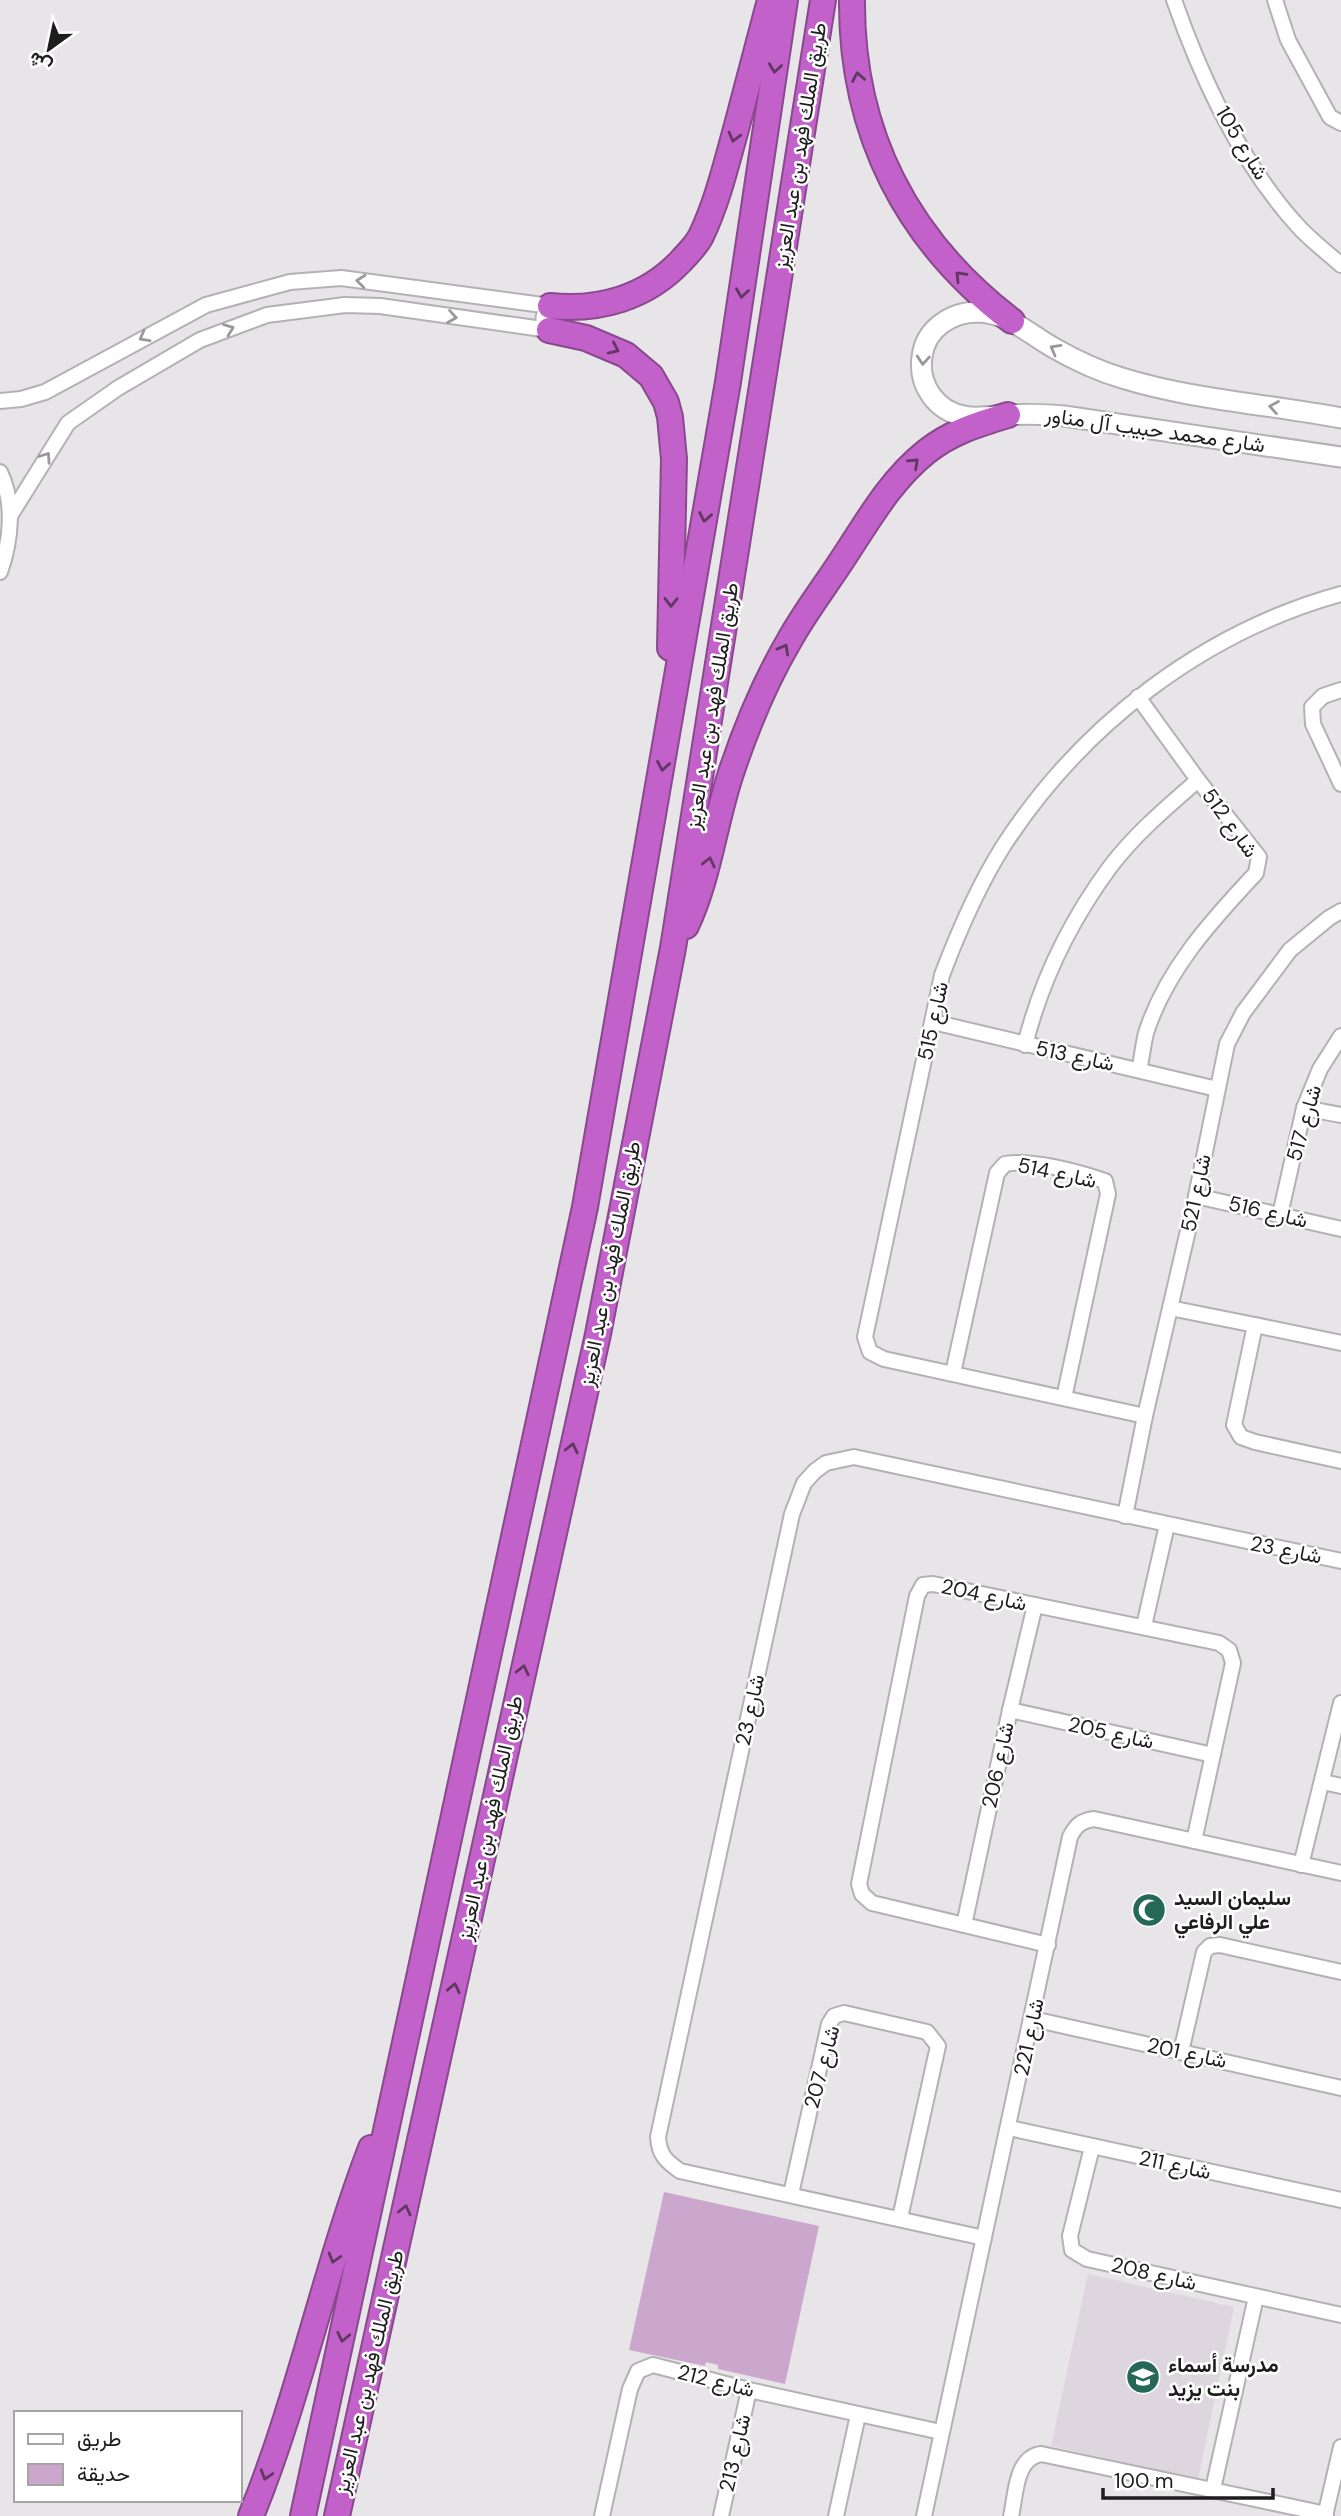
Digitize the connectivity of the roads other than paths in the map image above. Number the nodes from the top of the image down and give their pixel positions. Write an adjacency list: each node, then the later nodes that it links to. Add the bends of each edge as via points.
1 (771, 0): 11 (highway, one-way to 11, via 722,182 692,249 670,273 629,298)
2 (785, 0): 23 (highway, طريق الملك فهد بن عبد العزيز, one-way to 23)
3 (823, 0): 27 (highway, طريق الملك فهد بن عبد العزيز)
4 (852, 0): 12 (highway, one-way to 4, via 940,254 892,181 874,139 860,87)
5 (1174, 0): 8 (street, شارع 105, via 1194,57 1251,163 1298,226)
6 (1275, 0): 7 (street, via 1288,40 1330,117)
7 (1341, 123)
8 (1341, 265)
9 (405, 285): 10 (street); 11 (street); 13 (street, one-way to 13, via 341,278 290,282 247,293 206,305 45,392)
10 (402, 309): 11 (street, one-way to 11); 18 (street, one-way to 10, via 68,423 200,341 267,315 304,309 345,305)
11 (549, 318): 23 (highway, one-way to 23, via 634,360 659,387 670,417 674,459)
12 (1012, 321): 14 (main road, شارع محمد حبيب آل مناور, one-way to 14, via 978,312 949,319 929,336 921,362 926,388 944,408 970,417); 15 (main road, شارع محمد حبيب آل مناور, one-way to 12, via 1140,384 1074,359)
13 (0, 401)
14 (1008, 415): 16 (main road, شارع محمد حبيب آل مناور, via 1091,419); 27 (highway, one-way to 14, via 700,892 739,750 773,670 800,622 888,491 913,464 964,429)
15 (1341, 418)
16 (1341, 457)
17 (0, 472): 18 (street)
18 (10, 516): 19 (street)
19 (0, 572)
20 (1341, 594): 22 (street, شارع 515, via 1301,605 1242,631 1188,660)
21 (1341, 690): 25 (street, via 1323,696 1312,707 1313,724)
22 (1138, 697): 24 (street); 28 (street, شارع 515, via 1082,749 1003,846 960,928 942,975)
23 (669, 733): 63 (highway, طريق الملك فهد بن عبد العزيز, one-way to 63, via 585,1207)
24 (1198, 780): 30 (street, شارع 512, via 1111,866 1048,974); 31 (street, شارع 512, via 1259,864 1183,959 1146,1033)
25 (1341, 784)
26 (1341, 911): 32 (street, شارع 521, via 1290,950 1243,1013 1227,1045)
27 (673, 947): 81 (highway, طريق الملك فهد بن عبد العزيز, one-way to 27, via 598,1334)
28 (933, 1022): 30 (street, شارع 513); 41 (street, شارع 515, via 865,1337 870,1352 884,1359)
29 (1341, 1035): 33 (street, شارع 517)
30 (1025, 1045): 31 (street, شارع 513)
31 (1139, 1070): 32 (street, شارع 513)
32 (1217, 1089): 35 (street, شارع 521)
33 (1304, 1108): 34 (street); 36 (street, شارع 517)
34 (1341, 1115)
35 (1196, 1196): 36 (street, شارع 516); 38 (street, شارع 521)
36 (1280, 1215): 37 (street, شارع 516)
37 (1341, 1228)
38 (1170, 1308): 39 (street); 43 (street, شارع 521)
39 (1255, 1325): 40 (street); 44 (street, via 1234,1425 1241,1437)
40 (1341, 1343)
41 (953, 1373): 42 (street, شارع 515); 42 (street, شارع 514, via 997,1172 1018,1161 1091,1176 1105,1181 1108,1194)
42 (1064, 1398): 43 (street, شارع 515)
43 (1145, 1416): 45 (street, شارع 521)
44 (1341, 1461)
45 (1125, 1516): 46 (street, شارع 23); 67 (street, شارع 23, via 854,1457 826,1462 804,1483 792,1514 658,2137 659,2151 680,2171)
46 (1167, 1525): 47 (street, شارع 23); 49 (street)
47 (1341, 1561)
48 (1035, 1605): 49 (street, شارع 204); 51 (street, شارع 206); 58 (street, شارع 204, via 933,1584 923,1585 917,1596 859,1884 872,1903)
49 (1144, 1626): 52 (street, شارع 204, via 1219,1643 1229,1650 1233,1663)
50 (1341, 1703): 53 (street)
51 (1010, 1710): 52 (street, شارع 205); 58 (street, شارع 206)
52 (1213, 1755): 55 (street, شارع 204)
53 (1323, 1782): 54 (street); 56 (street)
54 (1341, 1786)
55 (1194, 1841): 56 (street, شارع 221); 59 (street, شارع 221, via 1094,1819 1083,1821 1070,1837)
56 (1301, 1866): 57 (street, شارع 221)
57 (1341, 1873)
58 (964, 1925): 59 (street, شارع 204)
59 (1048, 1945): 61 (street, شارع 221)
60 (1341, 1972): 62 (street, via 1210,1946 1204,1952)
61 (1032, 2019): 62 (street, شارع 201); 65 (street, شارع 221)
62 (1181, 2052): 64 (street, شارع 201)
63 (397, 2078): 79 (highway, one-way to 79, via 349,2206); 80 (highway, طريق الملك فهد بن عبد العزيز, one-way to 80)
64 (1341, 2088)
65 (1009, 2128): 66 (street, شارع 211); 70 (street, شارع 221)
66 (1092, 2147): 68 (street, شارع 211); 71 (street, شارع 208, via 1070,2236 1072,2249 1087,2259)
67 (791, 2194): 69 (street, شارع 23); 69 (street, شارع 207, via 829,2024 844,2013 927,2032 938,2046)
68 (1341, 2200)
69 (900, 2218): 70 (street, شارع 23)
70 (984, 2238): 75 (street, شارع 221)
71 (1256, 2297): 72 (street, شارع 208); 77 (street)
72 (1341, 2315)
73 (749, 2390): 74 (street, شارع 212); 82 (street, شارع 212, via 653,2365 638,2371); 83 (street, شارع 213)
74 (858, 2415): 75 (street, شارع 212); 84 (street)
75 (941, 2432): 85 (street, شارع 221)
76 (1341, 2447): 78 (street)
77 (1213, 2489): 78 (street); 86 (street, via 1041,2454 1022,2465)
78 (1326, 2515)
79 (251, 2516)
80 (303, 2516)
81 (337, 2516)
82 (601, 2516)
83 (721, 2516)
84 (836, 2516)
85 (924, 2516)
86 (1011, 2516)

